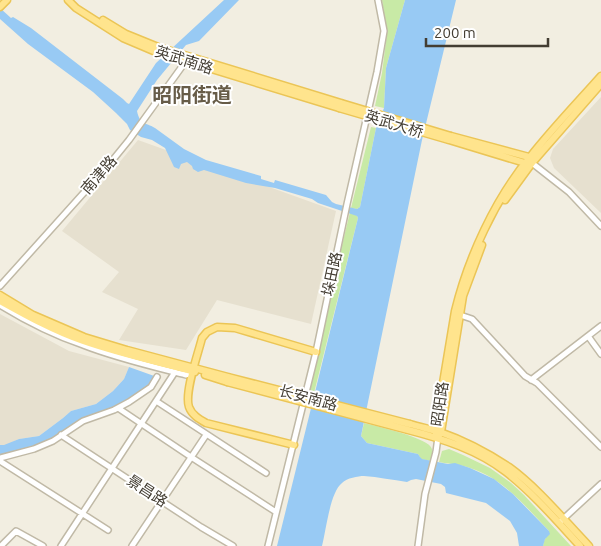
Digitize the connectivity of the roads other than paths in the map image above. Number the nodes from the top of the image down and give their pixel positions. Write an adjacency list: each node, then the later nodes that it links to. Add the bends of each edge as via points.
1 (7, 0): 5 (main road)
2 (68, 0): 6 (main road, 英武南路, via 123,38)
3 (73, 0): 6 (main road, 英武南路, via 126,34)
4 (378, 0): 20 (street, 垛田路, via 384,31 377,72)
5 (0, 7)
6 (157, 49): 7 (main road, 英武南路)
7 (183, 58): 10 (main road, 英武南路); 13 (street, 南津路, via 129,140)
8 (601, 76): 11 (main road, 昭阳路)
9 (601, 84): 11 (main road, 昭阳路)
10 (340, 105): 11 (main road, 英武大桥, bridge)
11 (528, 161): 12 (street, via 569,192); 17 (main road, 昭阳路, via 486,234 463,296); 29 (main road, 昭阳路, via 505,192 484,232 459,294)
12 (601, 226)
13 (0, 286)
14 (0, 295): 22 (main road, 长安南路, via 33,315 84,337)
15 (0, 301): 22 (main road, 长安南路, via 83,341)
16 (0, 305): 23 (street, via 81,345)
17 (460, 315): 25 (street, via 472,319); 29 (main road, 昭阳路)
18 (601, 326): 19 (street)
19 (588, 336): 21 (street); 25 (street)
20 (316, 352): 22 (main road, via 235,328 217,327 202,338); 32 (street, 垛田路)
21 (601, 354)
22 (194, 370): 23 (street, via 186,375); 29 (main road, 长安南路, bridge); 32 (main road, via 188,402 196,418)
23 (175, 372): 26 (street)
24 (157, 378): 27 (street, via 151,387)
25 (531, 380): 33 (street)
26 (156, 401): 28 (street); 31 (street)
27 (118, 408): 28 (street); 30 (street, via 83,421)
28 (141, 424): 34 (street); 36 (street)
29 (438, 433): 42 (main road, 长安南路, via 506,472); 50 (street)
30 (61, 435): 35 (street, via 34,449); 36 (street, 景昌路)
31 (206, 435): 34 (street); 37 (street)
32 (294, 445): 40 (street, 垛田路)
33 (601, 447)
34 (191, 457): 39 (street); 40 (street)
35 (0, 460): 41 (street)
36 (112, 469): 39 (street, 景昌路); 41 (street)
37 (266, 473)
38 (601, 484): 42 (street)
39 (162, 501): 47 (street); 48 (street, 景昌路)
40 (276, 512): 49 (street, 垛田路)
41 (82, 513): 43 (street); 46 (street)
42 (561, 521): 51 (main road, 长安南路); 52 (main road, 长安南路)
43 (108, 530)
44 (1, 546): 45 (street, via 16,530)
45 (43, 546)
46 (61, 546)
47 (132, 546)
48 (233, 546)
49 (268, 546)
50 (418, 546)
51 (580, 546)
52 (589, 546)

